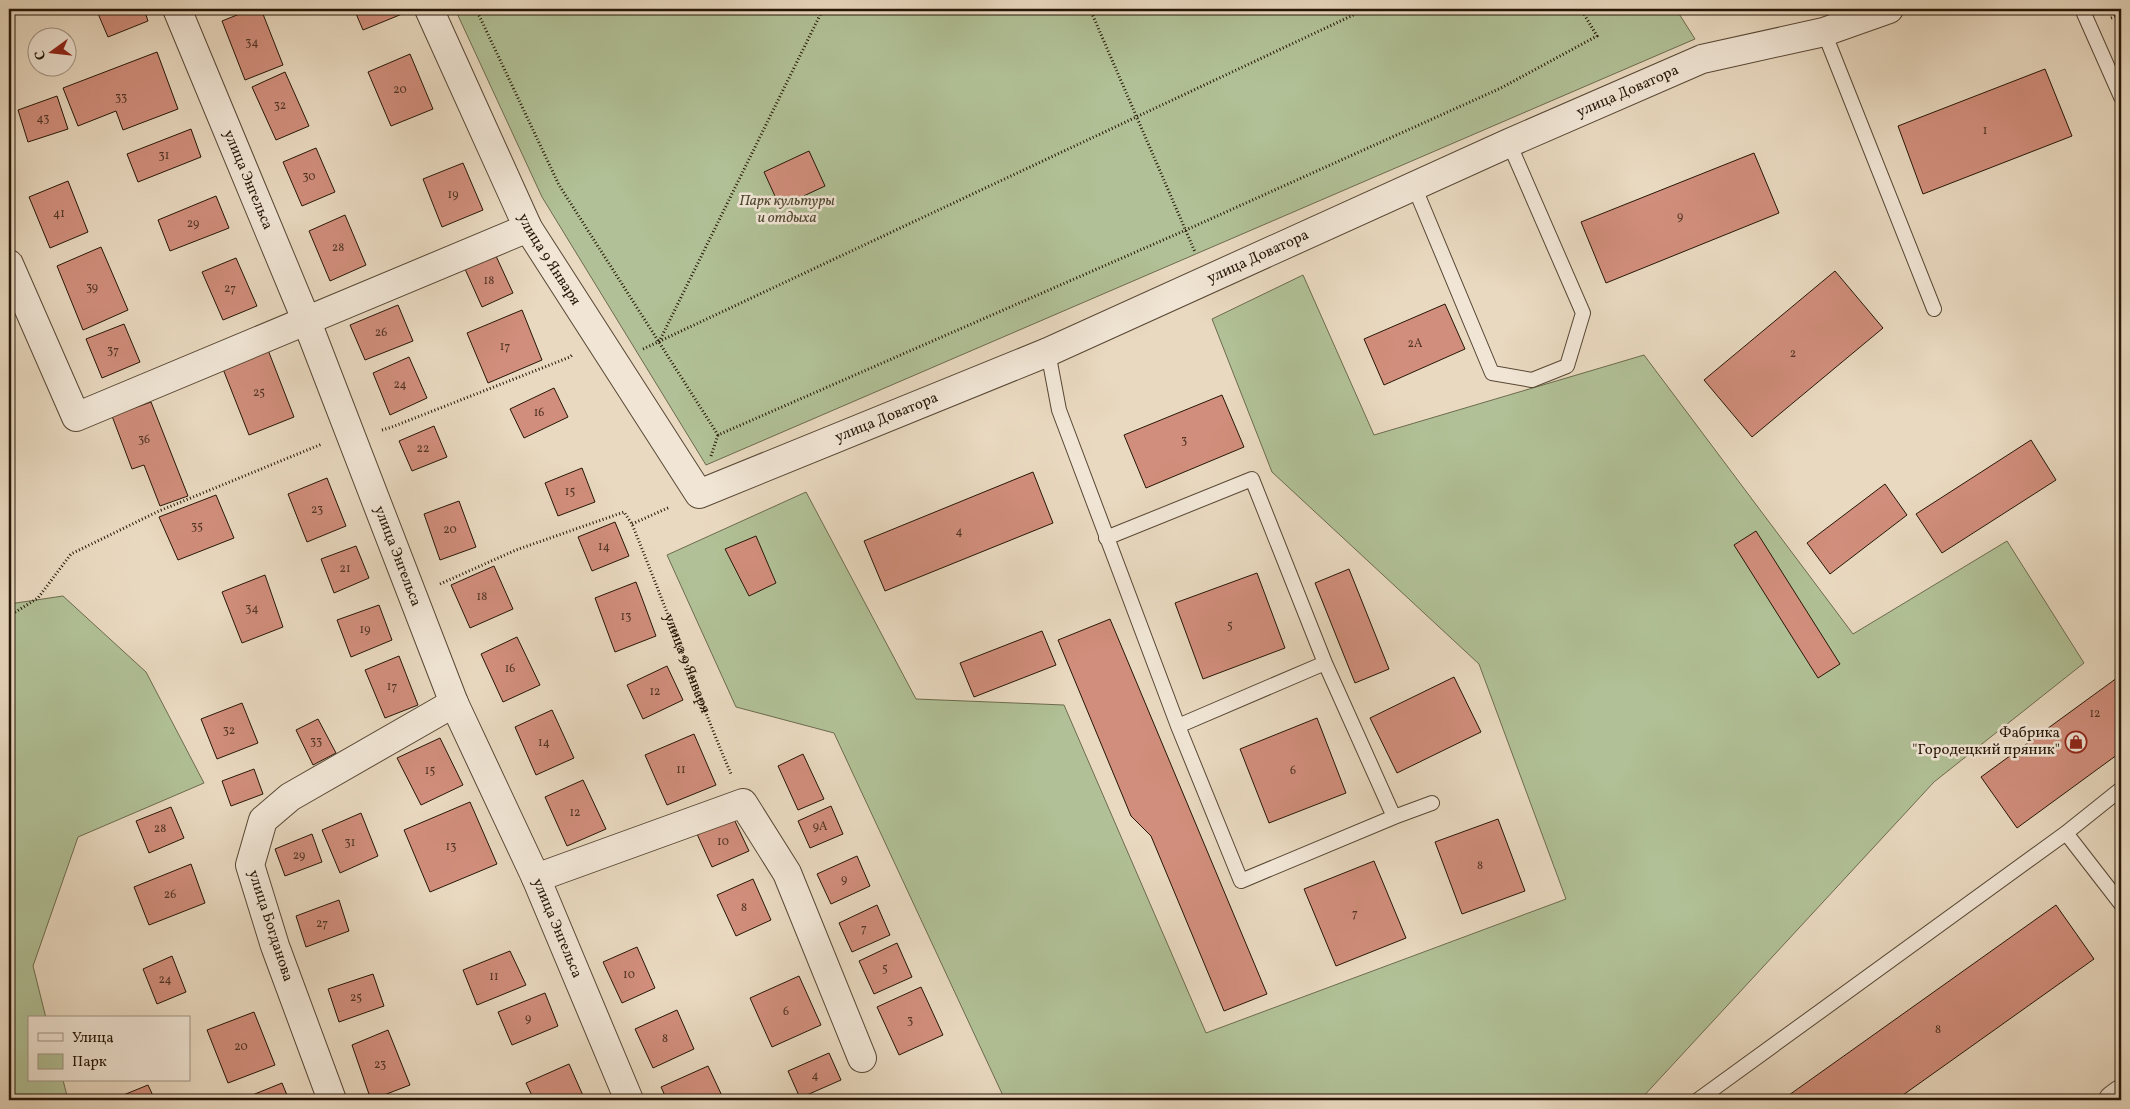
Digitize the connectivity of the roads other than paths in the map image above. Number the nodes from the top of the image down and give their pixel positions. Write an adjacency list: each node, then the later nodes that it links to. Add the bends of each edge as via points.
1 (177, 9): 12 (street, улица Энгельса)
2 (429, 9): 9 (street, улица 9 Января)
3 (1889, 9): 5 (street, улица Доватора)
4 (2082, 9): 6 (lane)
5 (1824, 32): 7 (street, улица Доватора, via 1702,59); 11 (lane)
6 (2121, 97)
7 (1509, 143): 8 (street, улица Доватора); 8 (lane, via 1583,313 1567,366 1532,380 1492,373)
8 (1414, 186): 13 (street, улица Доватора)
9 (528, 228): 12 (street); 14 (street, улица 9 Января)
10 (9, 264): 12 (street, via 76,417)
11 (1934, 309)
12 (307, 322): 17 (street, улица Энгельса)
13 (1048, 352): 14 (street, улица Доватора); 15 (lane, via 1059,410)
14 (699, 494)
15 (1106, 538): 16 (lane, via 1252,479); 18 (lane)
16 (1325, 663): 18 (lane); 21 (lane)
17 (454, 703): 23 (street, улица Энгельса); 27 (street, улица Богданова, via 290,798 263,820 250,865 275,946)
18 (1178, 726): 21 (lane, via 1241,880)
19 (2121, 789): 22 (lane)
20 (1432, 803): 21 (lane)
21 (1394, 817)
22 (2066, 833): 24 (lane); 29 (lane)
23 (536, 878): 25 (street, via 743,803 788,873); 28 (street, улица Энгельса)
24 (2121, 904)
25 (862, 1058)
26 (2121, 1094): 30 (street)
27 (332, 1100)
28 (629, 1100)
29 (1698, 1100)
30 (2113, 1100)

